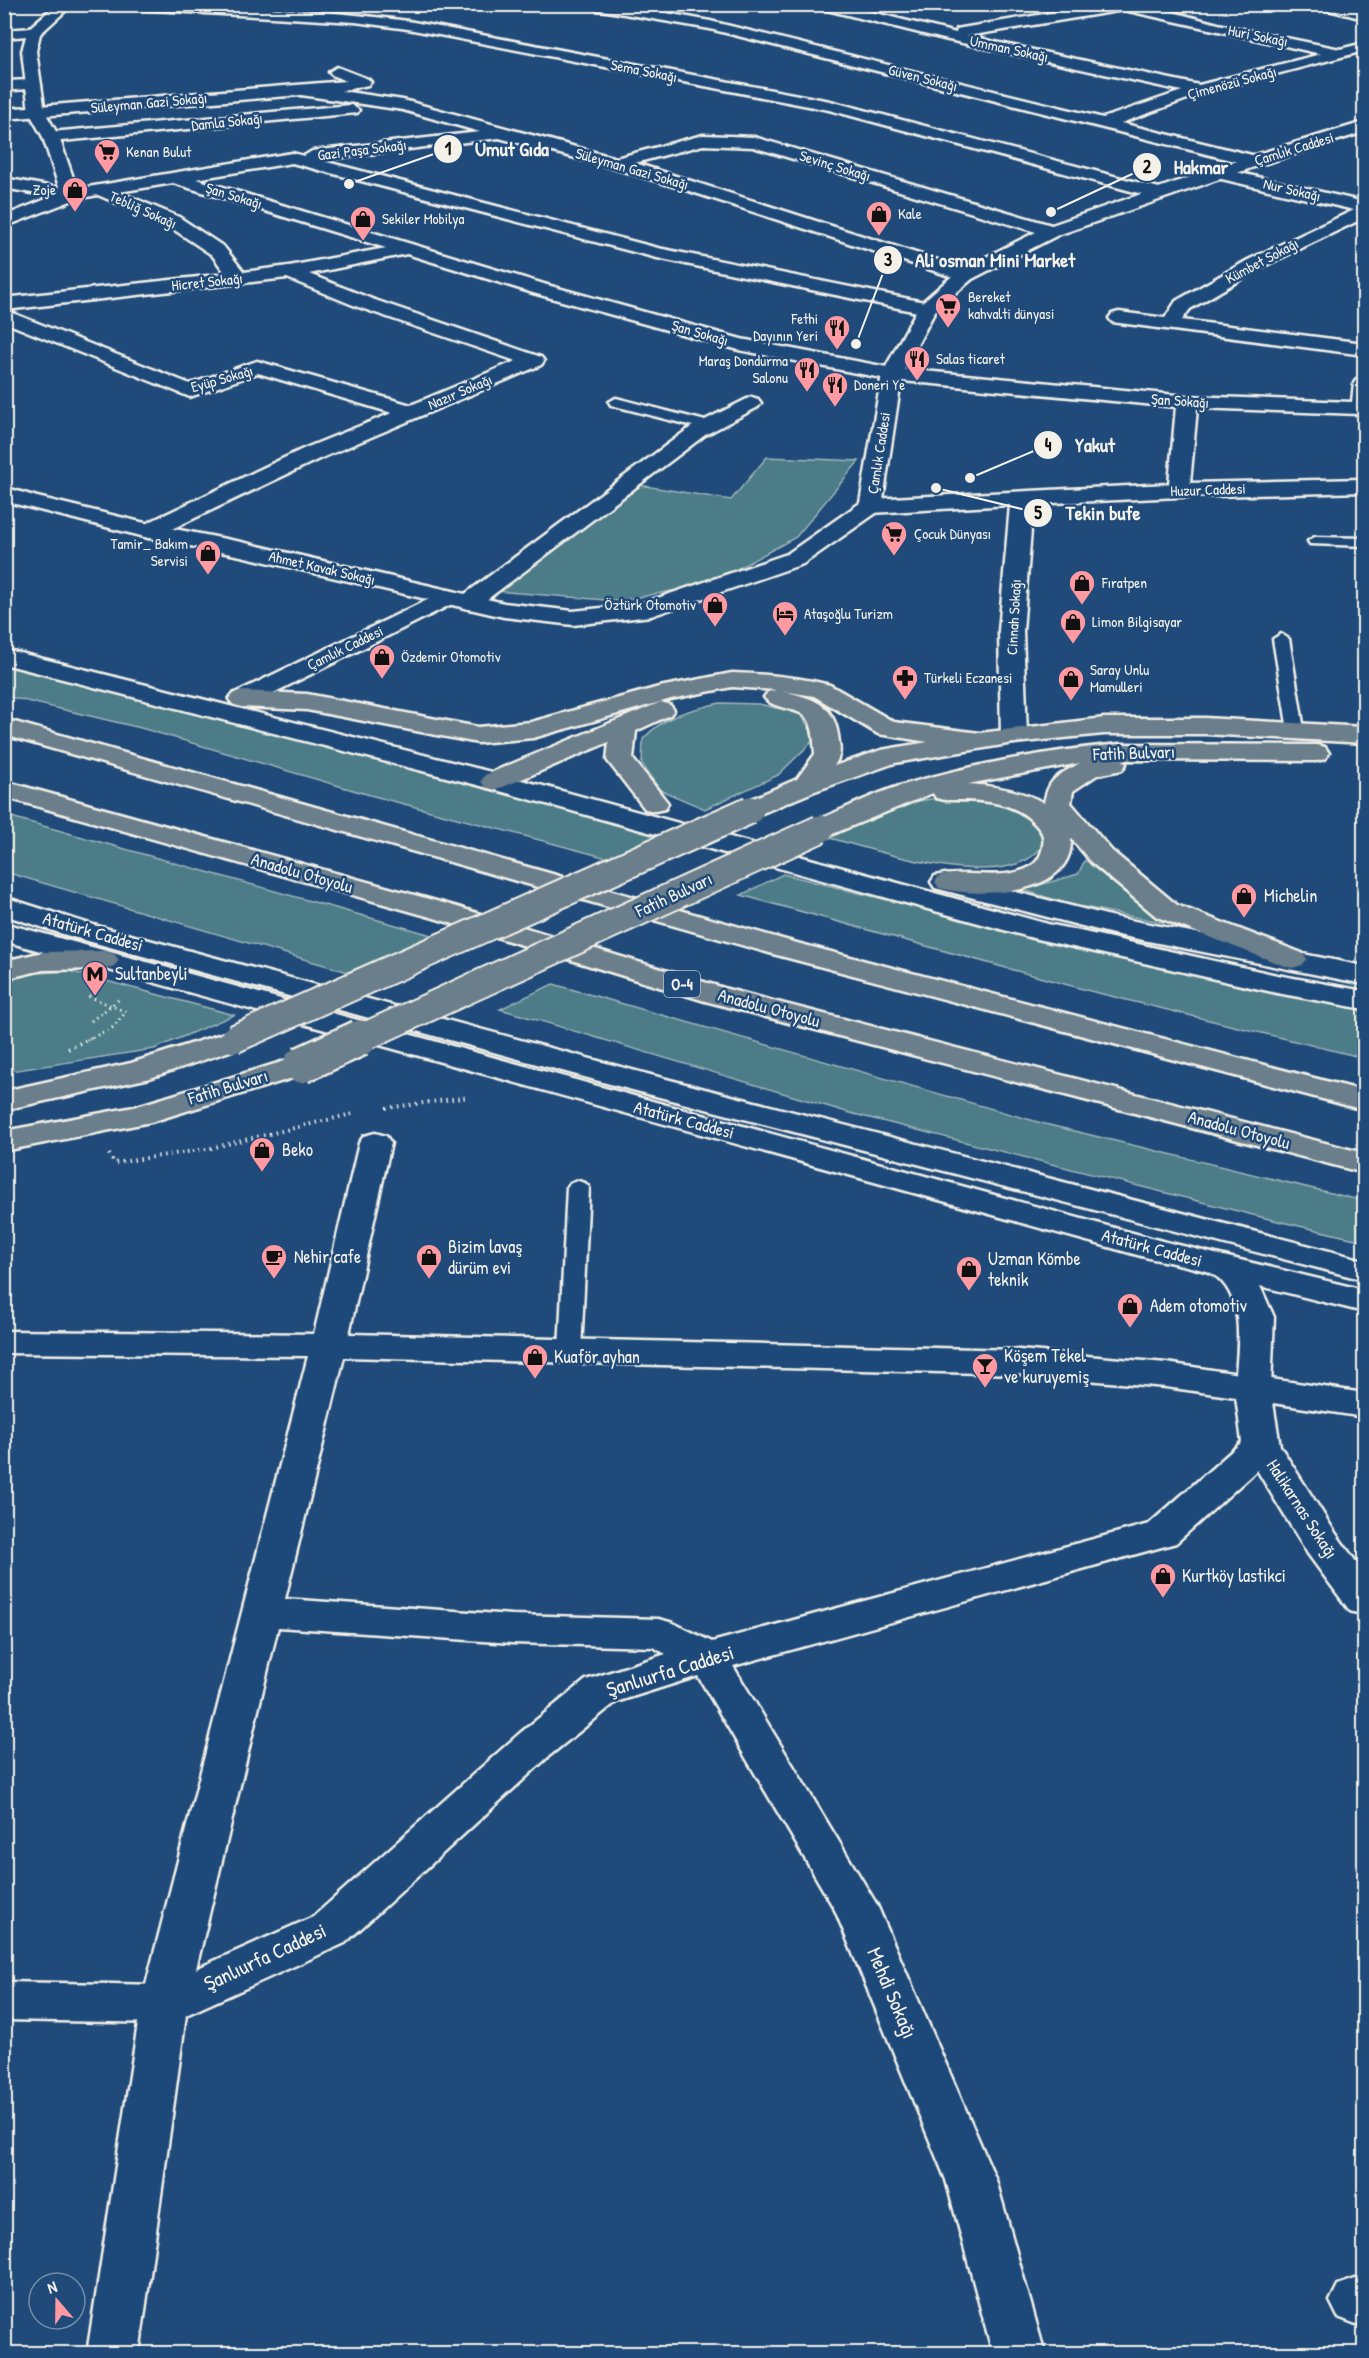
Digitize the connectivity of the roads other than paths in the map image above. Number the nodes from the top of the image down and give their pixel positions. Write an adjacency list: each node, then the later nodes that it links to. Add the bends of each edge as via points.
1 (66, 4): 10 (street)
2 (122, 4): 9 (street, Sema Sokağı)
3 (371, 4): 9 (street)
4 (590, 4): 18 (street, Güven Sokağı, via 710,25)
5 (820, 4): 12 (street, Umman Sokağı)
6 (1322, 4): 8 (street)
7 (1125, 5): 12 (street); 16 (street, Huri Sokağı)
8 (1365, 15)
9 (363, 20): 38 (street, Sema Sokağı, via 408,25 830,106)
10 (33, 32): 11 (street); 20 (street, via 29,51)
11 (4, 34)
12 (944, 35): 13 (street); 23 (street, Umman Sokağı)
13 (919, 42)
14 (1365, 47): 16 (street, Çimenözü Sokağı)
15 (877, 54): 18 (street)
16 (1342, 54): 17 (street, Huri Sokağı); 23 (street, Çimenözü Sokağı)
17 (1365, 57)
18 (858, 61): 27 (street, Güven Sokağı)
19 (337, 72): 22 (street, Süleyman Gazi Sokağı, via 363,82)
20 (33, 85): 21 (street); 25 (street)
21 (4, 86)
22 (293, 89): 24 (street, Süleyman Gazi Sokağı); 25 (street, Süleyman Gazi Sokağı)
23 (1199, 90): 27 (street, Çimenözü Sokağı)
24 (403, 105): 29 (street, Süleyman Gazi Sokağı); 30 (street, Damla Sokağı)
25 (37, 112): 26 (street, Süleyman Gazi Sokağı); 30 (street)
26 (4, 114)
27 (1102, 124): 32 (street, Güven Sokağı)
28 (1362, 130): 32 (street, Çamlık Caddesi)
29 (503, 134): 31 (street, Gazi Paşa Sokağı); 33 (street, Süleyman Gazi Sokağı)
30 (51, 138): 39 (street)
31 (292, 158): 35 (street, Gazi Paşa Sokağı); 49 (street, via 657,253)
32 (1254, 161): 34 (street, Çamlık Caddesi)
33 (616, 163): 43 (street, Sevinç Sokağı, via 703,140 754,141); 46 (street, Süleyman Gazi Sokağı)
34 (1219, 173): 38 (street, Çamlık Caddesi); 40 (street, Nur Sokağı)
35 (175, 178): 37 (street, Gazi Paşa Sokağı); 44 (street, Şan Sokağı)
36 (4, 183): 39 (street)
37 (100, 190): 39 (street, Gazi Paşa Sokağı); 47 (street, Tebliğ Sokağı, via 173,221 218,251)
38 (1157, 193): 43 (street, Çamlık Caddesi)
39 (70, 195): 42 (street)
40 (1365, 207)
41 (1365, 212): 52 (street, Kümbet Sokağı, via 1352,225 1254,264 1182,305)
42 (4, 222)
43 (1052, 231): 46 (street, Çamlık Caddesi)
44 (407, 249): 45 (street, Hicret Sokağı); 54 (street, Şan Sokağı, via 739,344)
45 (289, 272): 47 (street, Hicret Sokağı); 59 (street, Nazır Sokağı, via 384,310 534,361)
46 (965, 276): 49 (street, Çamlık Caddesi)
47 (239, 278): 48 (street, Hicret Sokağı)
48 (4, 304)
49 (927, 308): 54 (street, Çamlık Caddesi)
50 (4, 315): 59 (street, Eyüp Sokağı, via 190,391 257,367)
51 (1119, 318): 52 (street)
52 (1170, 324): 53 (street)
53 (1365, 349)
54 (892, 374): 57 (street, Şan Sokağı); 65 (street, Çamlık Caddesi)
55 (1365, 383): 57 (street, Şan Sokağı, via 1359,408)
56 (616, 402): 60 (lane)
57 (1187, 402): 62 (street)
58 (751, 403): 60 (street, Çamlık Caddesi)
59 (412, 412): 66 (street, Nazır Sokağı, via 310,454)
60 (708, 426): 69 (street, Çamlık Caddesi)
61 (1365, 486): 62 (street, Huzur Caddesi)
62 (1179, 490): 64 (street, Huzur Caddesi)
63 (4, 493): 66 (street, Ahmet Kavak Sokağı)
64 (1022, 500): 65 (street, Huzur Caddesi); 78 (street, Cinnah Sokağı, via 1011,631)
65 (871, 506): 70 (street, Çamlık Caddesi, via 795,559)
66 (149, 531): 69 (street, Ahmet Kavak Sokağı)
67 (1315, 541): 68 (lane)
68 (1365, 542)
69 (458, 600): 70 (street, Ahmet Kavak Sokağı, via 573,618); 74 (street, Çamlık Caddesi)
70 (643, 611)
71 (4, 639): 74 (street)
72 (1281, 639): 77 (lane)
73 (4, 656): 84 (street)
74 (242, 699): 80 (main road, via 307,702 478,735 533,730 668,692 732,680 753,681 821,690 887,729); 83 (street)
75 (4, 727): 100 (main road, via 783,948)
76 (623, 727): 83 (main road); 85 (main road, via 667,708 727,694 772,695 808,706 823,720 828,754); 88 (main road, via 620,760)
77 (1296, 730): 78 (main road, Fatih Bulvarı, via 1104,726); 79 (main road, Fatih Bulvarı)
78 (1014, 735): 80 (main road, Fatih Bulvarı)
79 (1365, 735)
80 (983, 741): 85 (main road, Fatih Bulvarı, via 890,756)
81 (1180, 751): 82 (main road, Fatih Bulvarı); 87 (main road, Fatih Bulvarı, via 1063,757); 92 (main road, via 1089,769 1060,787 1057,804 1102,857 1167,911)
82 (1365, 757)
83 (519, 769): 84 (main road); 88 (street)
84 (494, 781): 96 (street, via 1043,932)
85 (806, 785): 99 (main road, Fatih Bulvarı, bridge, via 234,1040 139,1071)
86 (4, 789): 103 (main road, Anadolu Otoyolu / O-4, via 444,912 716,994)
87 (911, 791): 89 (main road, via 989,795 1024,803 1045,816 1058,837 1056,855 1036,874 989,884); 101 (main road, Fatih Bulvarı, bridge, via 301,1065 140,1115)
88 (655, 803): 89 (street, via 862,862)
89 (949, 882): 92 (street, via 1113,925)
90 (4, 906): 106 (street, Atatürk Caddesi, via 632,1080)
91 (4, 932): 93 (street, Atatürk Caddesi)
92 (1292, 959): 95 (street)
93 (104, 960): 94 (main road, via 43,961); 105 (street, Atatürk Caddesi)
94 (4, 970)
95 (1365, 975)
96 (1277, 984): 97 (street, via 1312,983); 98 (street)
97 (1365, 993)
98 (1365, 1000)
99 (4, 1101)
100 (1365, 1101)
101 (4, 1141)
102 (375, 1143): 109 (street)
103 (1365, 1163)
104 (578, 1187): 110 (lane)
105 (1225, 1267): 107 (street, Atatürk Caddesi); 111 (street, via 1245,1289 1257,1317)
106 (1365, 1270)
107 (1365, 1301)
108 (4, 1342): 109 (street)
109 (329, 1345): 110 (street); 115 (street)
110 (570, 1350): 111 (street, via 1018,1362)
111 (1253, 1386): 112 (street); 113 (street)
112 (1365, 1405)
113 (1261, 1446): 114 (street, Halikarnas Sokağı, via 1322,1544); 116 (street, Şanlıurfa Caddesi, via 1162,1534)
114 (1365, 1601)
115 (261, 1612): 116 (street, via 512,1629 659,1633); 118 (street)
116 (708, 1658): 118 (street, Şanlıurfa Caddesi, via 601,1691 534,1745 328,1930); 120 (street, Mehdi Sokağı, via 855,1905 971,2180)
117 (4, 2001): 118 (street, Şanlıurfa Caddesi)
118 (164, 2004): 119 (street)
119 (113, 2354)
120 (1019, 2354)

